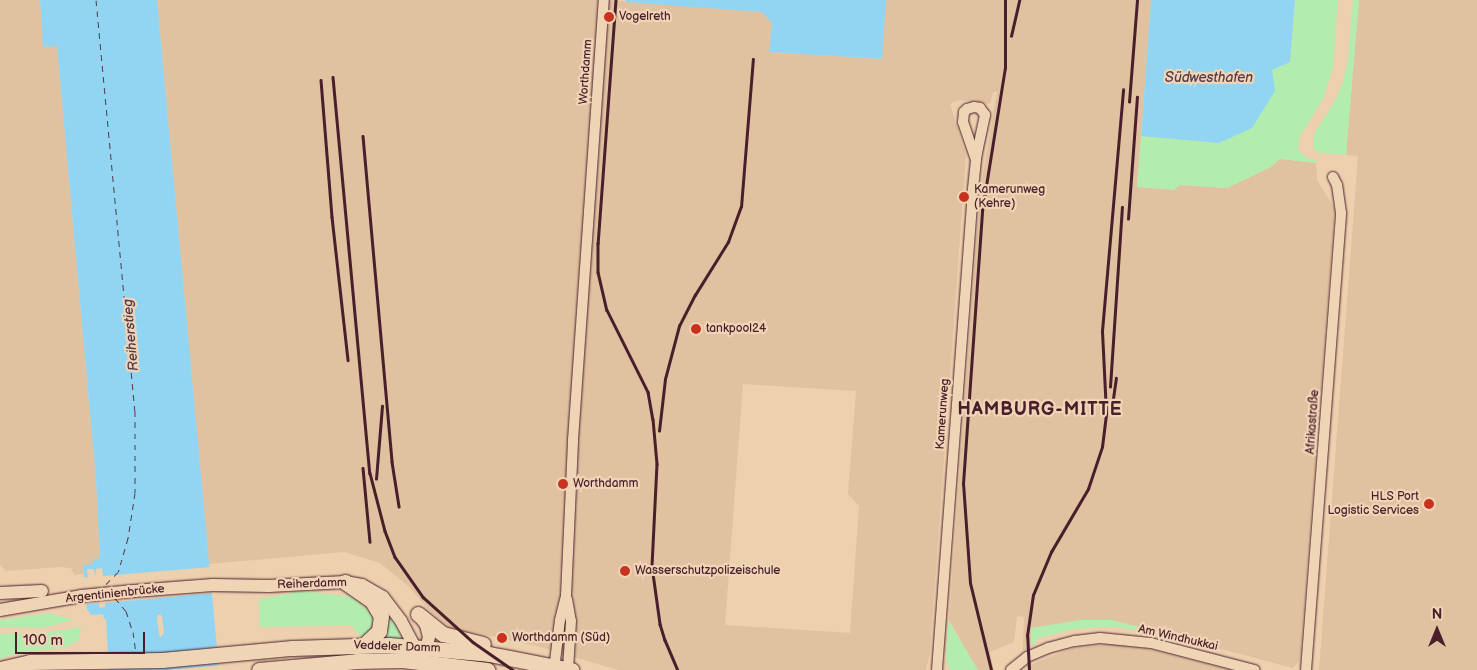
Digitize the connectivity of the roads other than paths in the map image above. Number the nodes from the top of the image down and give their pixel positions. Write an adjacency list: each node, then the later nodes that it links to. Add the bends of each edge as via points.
1 (604, 0): 14 (street, Worthdamm, via 573,440 566,596 571,621)
2 (976, 159): 17 (street, Kamerunweg)
3 (1333, 177): 20 (street, Afrikastraße, via 1341,213)
4 (344, 582): 5 (street, Reiherdamm); 10 (main road, via 368,597 381,616 379,631); 11 (street, Reiherdamm, via 362,585 383,598)
5 (230, 587): 8 (street, Argentinienbrücke, via 213,585 81,596)
6 (42, 590): 7 (street)
7 (0, 593)
8 (0, 610)
9 (418, 614): 11 (street, via 428,633); 12 (main road, via 450,637 498,647)
10 (364, 644): 11 (main road, Veddeler Damm); 13 (main road, Veddeler Damm, via 154,660 30,662)
11 (421, 651): 12 (main road, Veddeler Damm); 15 (main road, Veddeler Damm); 16 (main road, Veddeler Damm)
12 (537, 662): 14 (main road, Veddeler Damm)
13 (2, 668)
14 (564, 669)
15 (259, 670)
16 (487, 670)
17 (937, 670)
18 (1011, 670): 19 (street, Am Windhukkai, via 1027,657 1048,648 1100,638 1151,643)
19 (1255, 670)
20 (1306, 670)

